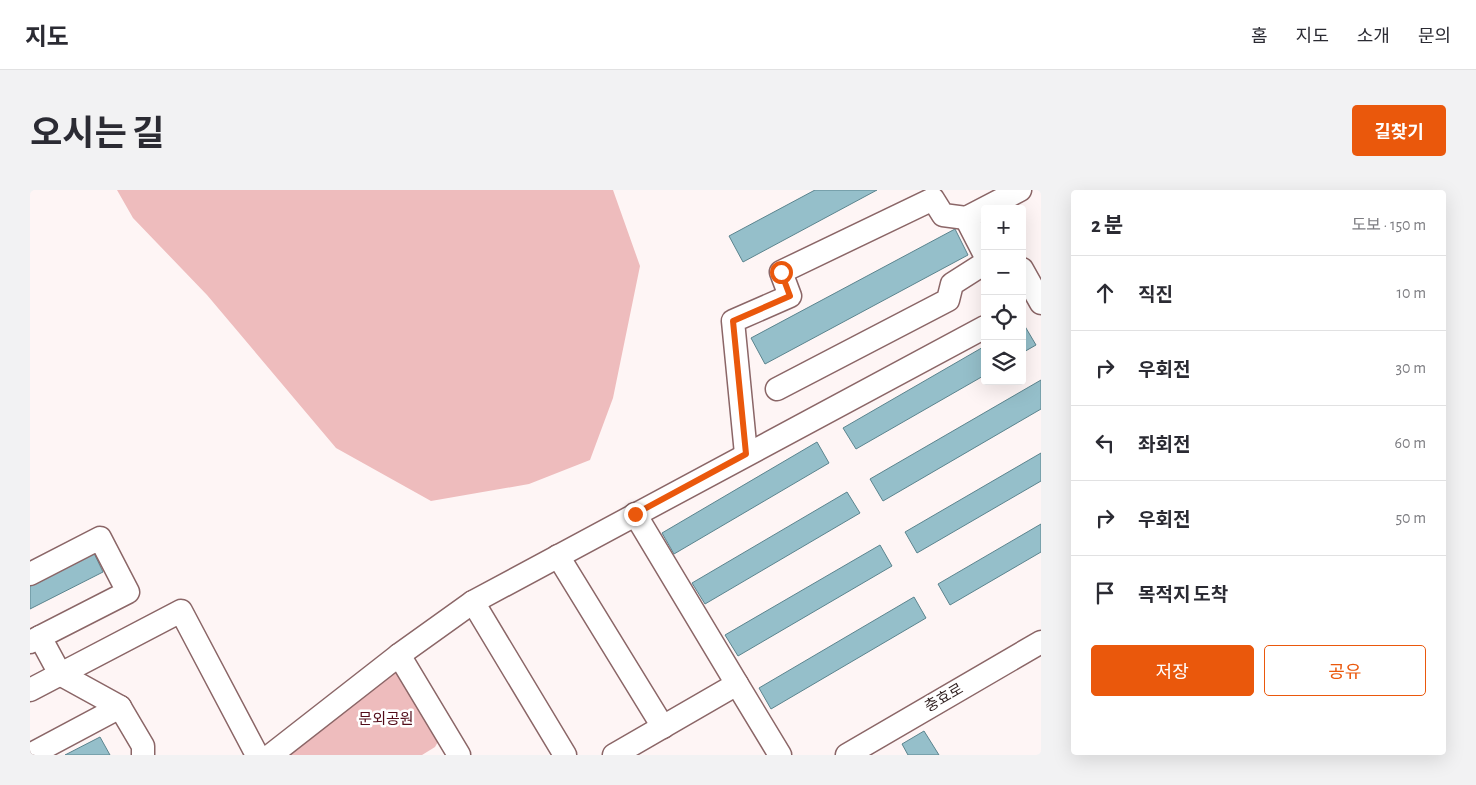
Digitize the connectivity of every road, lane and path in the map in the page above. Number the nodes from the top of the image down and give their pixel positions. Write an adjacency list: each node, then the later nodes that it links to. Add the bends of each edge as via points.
1 (1020, 190): 2 (street)
2 (985, 202): 3 (street)
3 (966, 218): 4 (street); 10 (street, via 944,215 933,199 781,272 790,296 733,321)
4 (982, 250)
5 (981, 266): 9 (street, via 952,284 948,300)
6 (1026, 277): 7 (street)
7 (1036, 301)
8 (981, 329): 10 (street)
9 (777, 389)
10 (746, 454): 11 (street)
11 (635, 514): 12 (street); 19 (street)
12 (558, 556): 14 (street); 22 (street)
13 (30, 574): 15 (street, via 100,538 128,592)
14 (473, 602): 17 (street); 28 (street)
15 (35, 640): 18 (street)
16 (1041, 642): 31 (street, 충효로)
17 (400, 655): 26 (street); 27 (street)
18 (60, 674): 20 (street); 21 (street); 25 (street, via 181,611)
19 (737, 684): 22 (street); 30 (street)
20 (30, 690)
21 (120, 707): 23 (street); 24 (street, via 143,746)
22 (663, 727): 29 (street)
23 (30, 755)
24 (144, 755)
25 (257, 755)
26 (271, 755)
27 (459, 755)
28 (565, 755)
29 (614, 755)
30 (780, 755)
31 (847, 755)

